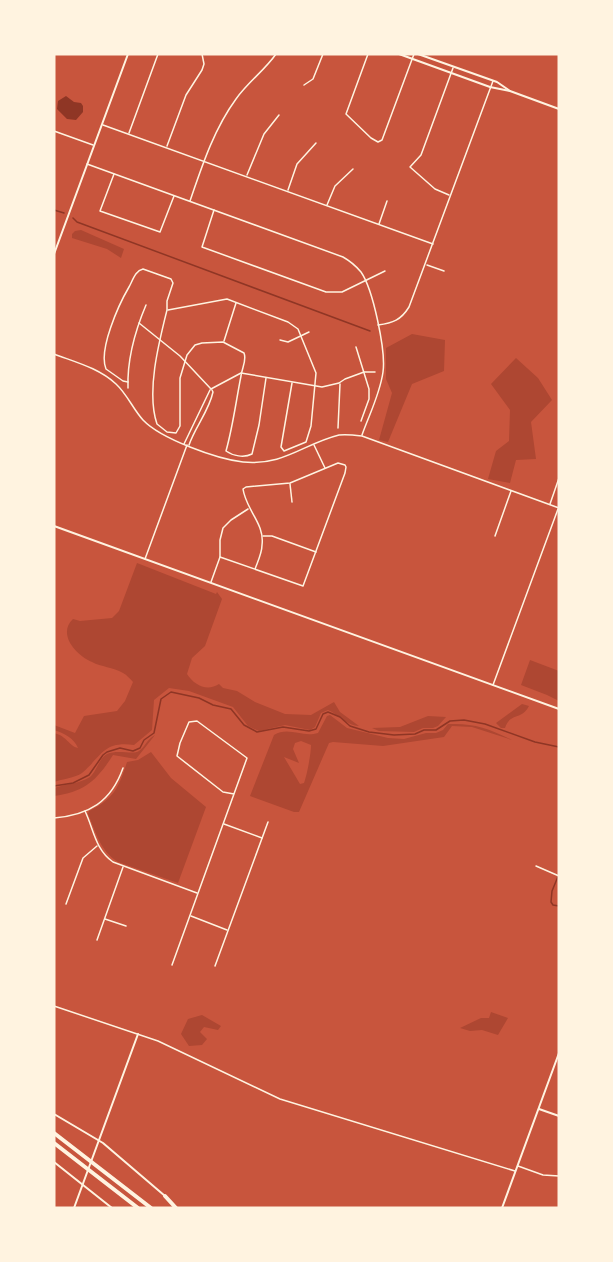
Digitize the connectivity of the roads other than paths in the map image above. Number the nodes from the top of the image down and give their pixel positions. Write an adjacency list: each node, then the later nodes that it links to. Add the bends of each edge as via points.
1 (128, 54): 18 (main road)
2 (158, 54): 20 (street)
3 (202, 54): 23 (street, via 202,70 186,95)
4 (276, 54): 24 (street, via 236,98)
5 (323, 54): 13 (street, via 313,79)
6 (368, 54): 9 (street, via 346,114 378,142)
7 (399, 54): 9 (main road)
8 (416, 54): 9 (street); 10 (main road)
9 (412, 59): 11 (main road)
10 (453, 67): 11 (street); 12 (main road)
11 (451, 73): 14 (main road); 31 (street, via 421,155 411,167 435,189)
12 (493, 81): 14 (street); 15 (main road)
13 (304, 85)
14 (490, 87): 15 (main road); 31 (street)
15 (510, 91): 16 (main road)
16 (559, 109)
17 (279, 115): 28 (street, via 264,134)
18 (102, 124): 20 (street); 22 (main road)
19 (54, 131): 22 (street)
20 (128, 134): 23 (street)
21 (316, 142): 29 (street, via 297,164)
22 (94, 146): 25 (main road)
23 (167, 147): 24 (street)
24 (204, 161): 28 (street); 32 (street)
25 (87, 164): 27 (street); 38 (main road)
26 (353, 169): 34 (street, via 335,186)
27 (114, 173): 30 (street); 30 (street, via 100,211 160,232)
28 (247, 176): 29 (street)
29 (287, 191): 34 (street)
30 (174, 195): 32 (street)
31 (450, 195): 37 (street)
32 (190, 201): 35 (street)
33 (387, 201): 36 (street)
34 (327, 206): 36 (street)
35 (214, 210): 42 (street, via 343,257 358,268); 42 (street, via 201,247 332,294)
36 (378, 225): 37 (street)
37 (432, 244): 39 (street)
38 (54, 254)
39 (426, 265): 40 (street); 47 (street, via 405,314 394,323)
40 (444, 271)
41 (385, 272): 42 (street)
42 (365, 280): 47 (street)
43 (237, 302): 45 (street, via 224,299); 49 (street, via 288,322); 52 (street)
44 (146, 305): 46 (street)
45 (167, 310): 50 (street); 60 (street, via 172,282 140,269 116,311 104,362 106,369)
46 (139, 323): 50 (street); 60 (street)
47 (378, 325): 68 (street, via 383,372)
48 (309, 332): 49 (street)
49 (301, 336): 51 (street, via 288,342); 63 (street, via 316,370)
50 (160, 339): 55 (street); 55 (street, via 154,375 155,418 163,429 176,433 181,422 179,386)
51 (280, 340)
52 (223, 342): 55 (street, via 195,345); 58 (street, via 244,353)
53 (356, 347): 56 (street)
54 (54, 354): 69 (street, via 98,371 116,384 151,428)
55 (184, 361): 65 (street)
56 (363, 372): 57 (street); 62 (street); 66 (street, via 369,394)
57 (375, 372)
58 (241, 374): 59 (street); 59 (street, via 226,451 244,456 252,454); 65 (street)
59 (266, 378): 61 (street)
60 (128, 382): 64 (street)
61 (292, 383): 63 (street); 63 (street, via 281,447 287,451 308,440)
62 (339, 383): 63 (street); 67 (street)
63 (315, 387)
64 (128, 388)
65 (211, 389): 69 (street); 69 (street, via 209,406)
66 (361, 421)
67 (338, 428)
68 (362, 436): 70 (street, via 340,435); 74 (street)
69 (186, 445): 70 (street, via 220,458 253,463 280,459); 84 (street)
70 (314, 445): 71 (street)
71 (325, 469): 73 (street); 82 (street, via 339,463 345,465)
72 (559, 478): 76 (street)
73 (290, 483): 75 (street); 78 (street, via 246,487 243,489)
74 (512, 490): 76 (street); 81 (street)
75 (292, 502)
76 (549, 505): 77 (street)
77 (559, 508): 87 (street)
78 (249, 509): 80 (street); 83 (street, via 225,524)
79 (54, 526): 84 (main road)
80 (262, 536): 82 (street); 85 (street)
81 (495, 536)
82 (316, 552): 85 (street, via 303,586)
83 (220, 557): 85 (street); 86 (street)
84 (145, 560): 86 (main road)
85 (255, 569)
86 (210, 583): 87 (main road)
87 (493, 686): 88 (main road)
88 (559, 709)
89 (123, 768): 91 (street, via 104,801)
90 (234, 794): 90 (street, via 223,792 177,756 189,722 197,721 247,758); 94 (street)
91 (84, 811): 92 (street); 96 (street)
92 (54, 818)
93 (267, 822): 95 (street)
94 (223, 824): 95 (street); 100 (street)
95 (262, 838): 105 (street)
96 (98, 846): 97 (street, via 108,858); 101 (street, via 83,858)
97 (123, 866): 100 (street); 103 (street)
98 (536, 866): 99 (street)
99 (559, 876)
100 (198, 893): 102 (street)
101 (66, 904)
102 (190, 915): 105 (street); 107 (street)
103 (104, 918): 104 (street); 106 (street)
104 (126, 926)
105 (227, 930): 108 (street)
106 (97, 940)
107 (172, 965)
108 (215, 966)
109 (54, 1006): 110 (street)
110 (138, 1034): 116 (main road); 120 (street, via 280,1099)
111 (559, 1053): 112 (main road)
112 (538, 1108): 114 (main road); 119 (main road)
113 (54, 1114): 116 (main road)
114 (559, 1116)
115 (54, 1133): 127 (highway)
116 (99, 1140): 122 (main road); 123 (main road)
117 (54, 1143): 126 (highway)
118 (54, 1162): 122 (main road)
119 (518, 1166): 120 (main road); 121 (street)
120 (516, 1171): 129 (main road)
121 (559, 1176)
122 (82, 1185): 124 (main road); 125 (main road)
123 (165, 1196): 128 (highway)
124 (74, 1208)
125 (112, 1208)
126 (138, 1208)
127 (151, 1208)
128 (177, 1208)
129 (502, 1208)

